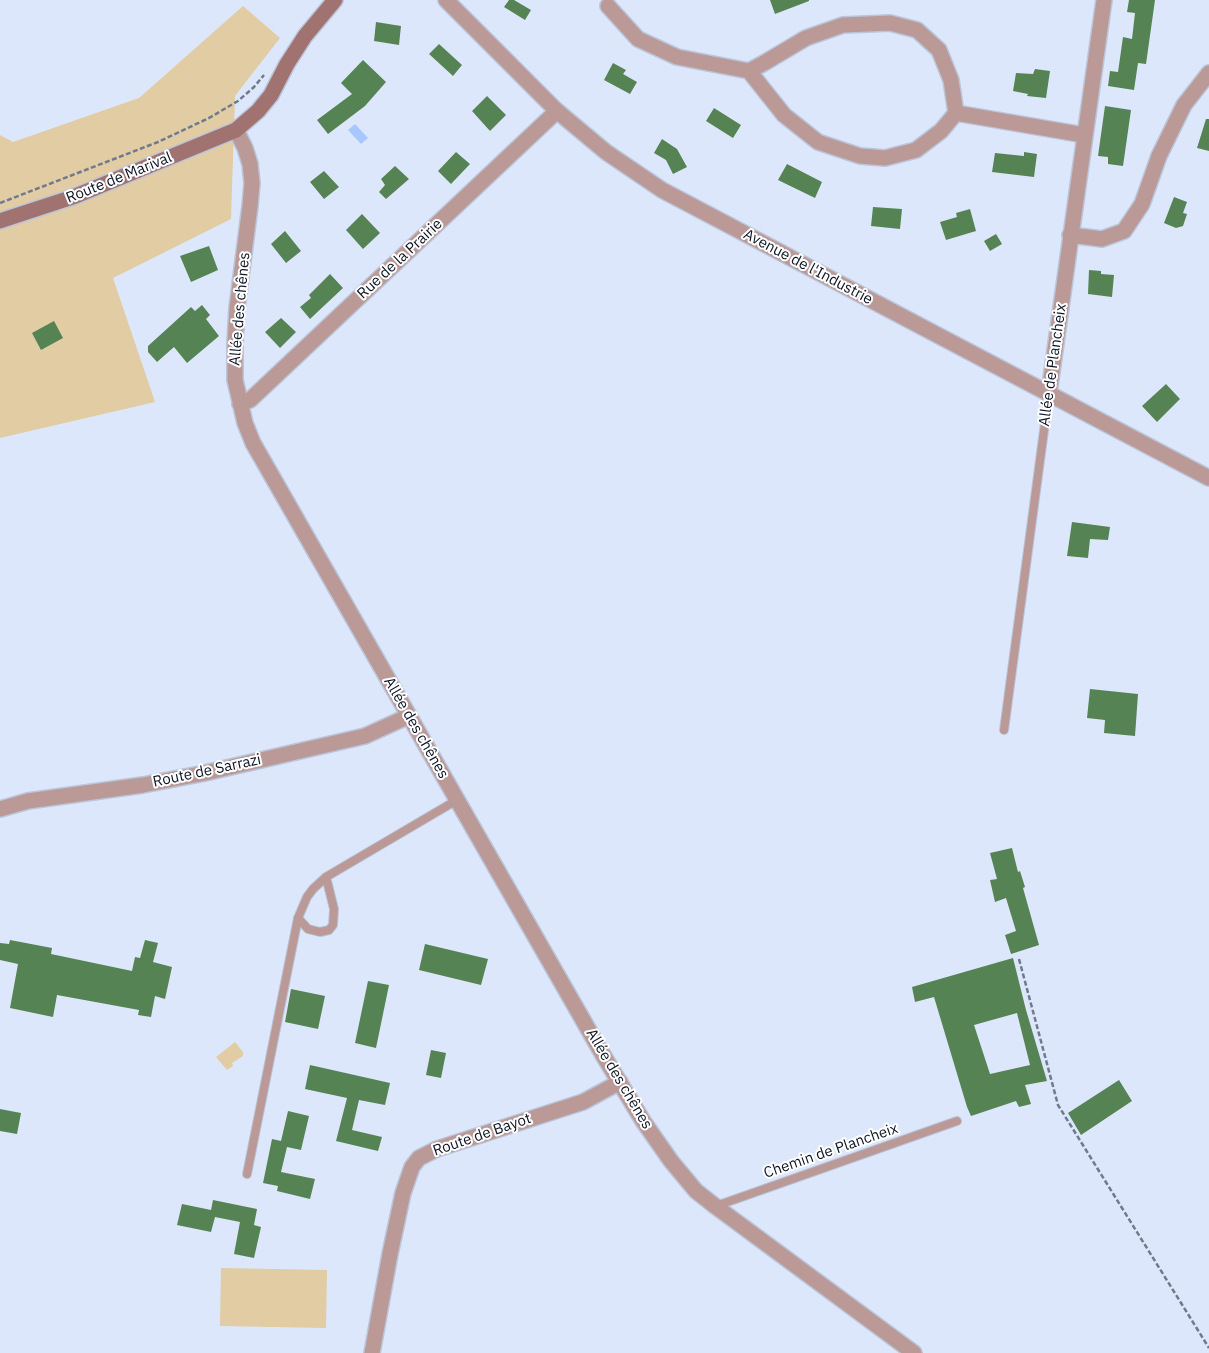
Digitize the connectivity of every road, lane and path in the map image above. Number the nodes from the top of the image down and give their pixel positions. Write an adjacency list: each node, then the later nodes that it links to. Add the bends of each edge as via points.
1 (335, 0): 10 (main road, via 305,36 272,95)
2 (446, 0): 8 (street, Avenue de l'Industrie)
3 (1104, 0): 11 (street, Allée de Plancheix)
4 (608, 6): 5 (street, via 638,39 677,57)
5 (748, 71): 9 (street, via 784,115 818,142 860,156 885,158 916,150 941,131); 9 (street, via 806,38 834,28 890,23 917,30 939,50 951,80)
6 (266, 73): 12 (path, via 238,101 208,118 158,142)
7 (1209, 73): 14 (street, via 1184,106 1159,156 1142,204 1124,231 1102,239)
8 (557, 111): 15 (street, Avenue de l'Industrie, via 606,152 662,190); 16 (street, Rue de la Prairie, via 250,400)
9 (956, 114): 11 (street)
10 (236, 130): 13 (main road, Route de Marival, via 73,196); 16 (street, Allée des chênes, via 250,164 252,183 235,343 235,380)
11 (1084, 135): 14 (street, Allée de Plancheix)
12 (0, 202)
13 (0, 221)
14 (1070, 235): 15 (street, Allée de Plancheix)
15 (1049, 393): 17 (street, Avenue de l'Industrie); 19 (lane, Allée de Plancheix)
16 (240, 404): 18 (street, Allée des chênes, via 254,443)
17 (1209, 478)
18 (409, 716): 20 (street, Allée des chênes); 21 (street, Route de Sarrazi, via 365,736 214,771 28,801)
19 (1004, 730)
20 (457, 800): 22 (lane); 25 (street, Allée des chênes)
21 (0, 809)
22 (326, 877): 23 (lane, via 307,897); 23 (lane, via 334,909 334,925 320,932 308,929)
23 (298, 918): 27 (lane)
24 (1019, 959): 29 (path, via 1058,1106)
25 (620, 1082): 28 (street, Allée des chênes, via 670,1161 696,1191); 30 (street, Route de Bayot, via 583,1102 437,1149 419,1158 412,1167 403,1193)
26 (957, 1121): 28 (lane, Chemin de Plancheix)
27 (247, 1174)
28 (715, 1206): 31 (street, Allée des chênes)
29 (1209, 1348)
30 (372, 1353)
31 (914, 1353)

